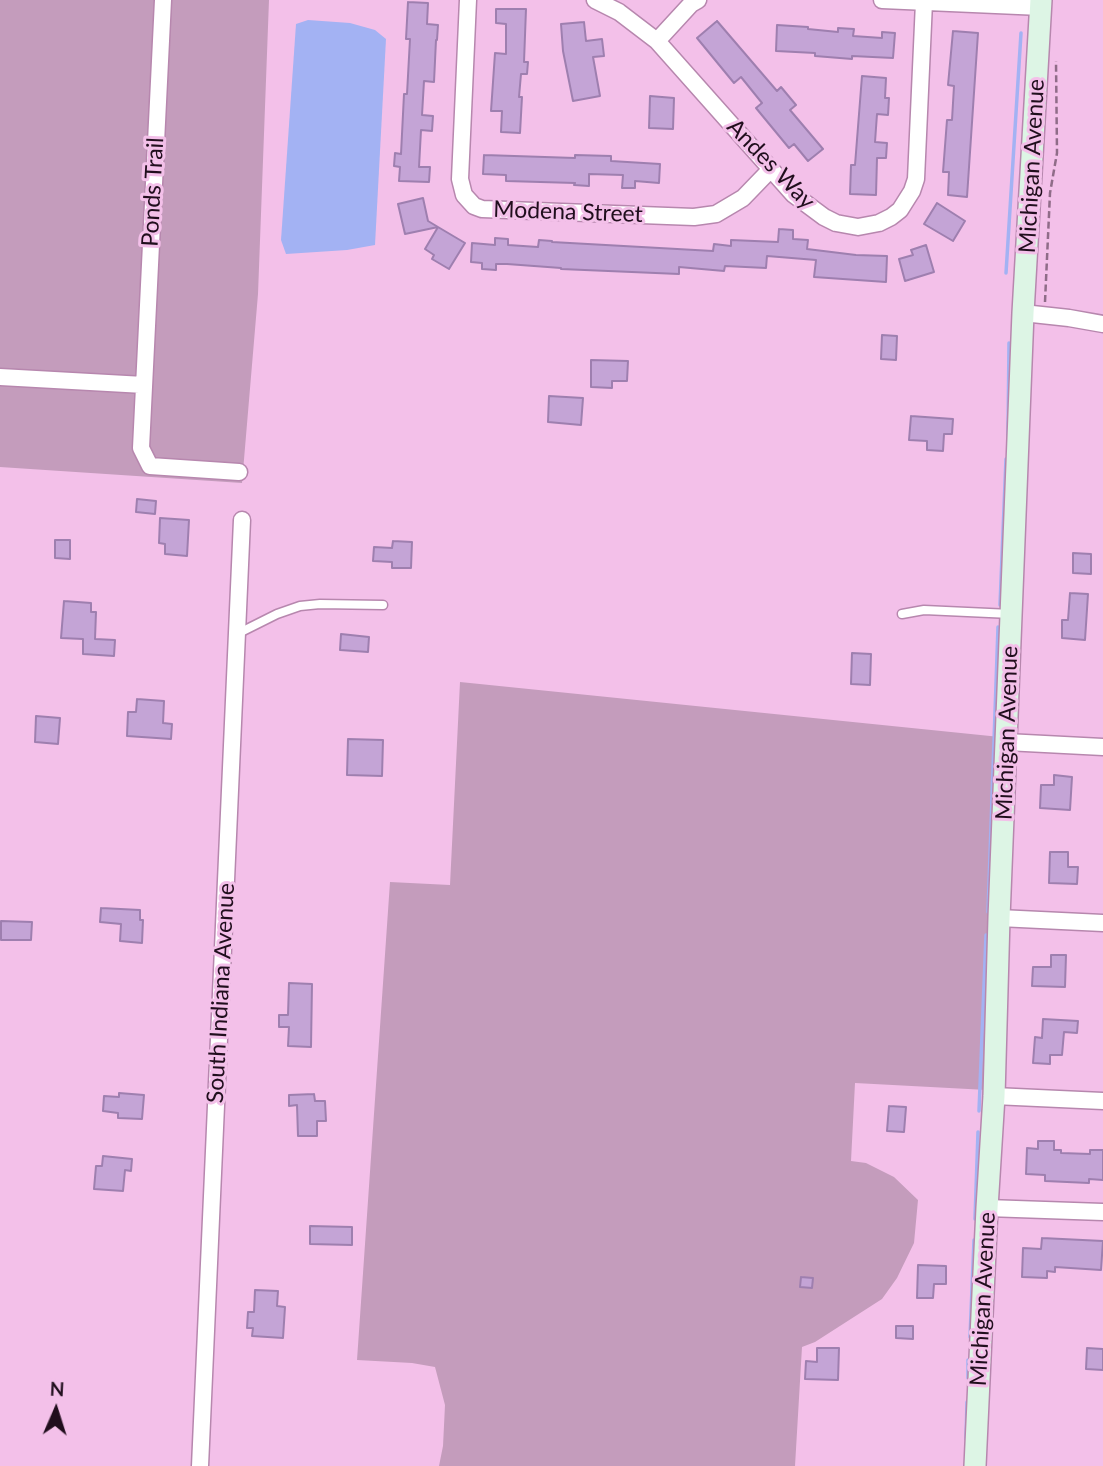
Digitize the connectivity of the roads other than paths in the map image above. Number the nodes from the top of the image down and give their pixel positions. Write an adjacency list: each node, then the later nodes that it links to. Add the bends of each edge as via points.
1 (163, 0): 13 (street, Ponds Trail)
2 (468, 0): 9 (street, Modena Street, via 460,179 464,195 474,206 694,217 716,214 743,198)
3 (595, 0): 8 (street, Andes Way)
4 (698, 0): 8 (street)
5 (882, 0): 6 (street)
6 (924, 2): 7 (street); 9 (street, Andes Way, via 916,179 900,209 867,226 836,223 793,194)
7 (1041, 4): 10 (street, Michigan Avenue)
8 (657, 41): 9 (street, Andes Way)
9 (771, 169)
10 (1023, 313): 11 (street); 18 (street, Michigan Avenue)
11 (1103, 324)
12 (0, 377): 13 (street)
13 (144, 385): 14 (street, Ponds Trail, via 141,448 150,466)
14 (239, 472)
15 (242, 520): 19 (street, South Indiana Avenue)
16 (383, 605): 19 (lane, via 300,607)
17 (902, 614): 18 (lane, via 924,610)
18 (1012, 614): 20 (street, Michigan Avenue)
19 (237, 634): 28 (street, South Indiana Avenue)
20 (1006, 742): 21 (street); 22 (street, Michigan Avenue)
21 (1103, 747)
22 (999, 918): 23 (street); 24 (street, Michigan Avenue)
23 (1103, 923)
24 (994, 1096): 25 (street); 26 (street, Michigan Avenue)
25 (1103, 1101)
26 (986, 1208): 27 (street); 29 (street, Michigan Avenue)
27 (1103, 1212)
28 (201, 1466)
29 (975, 1466)

